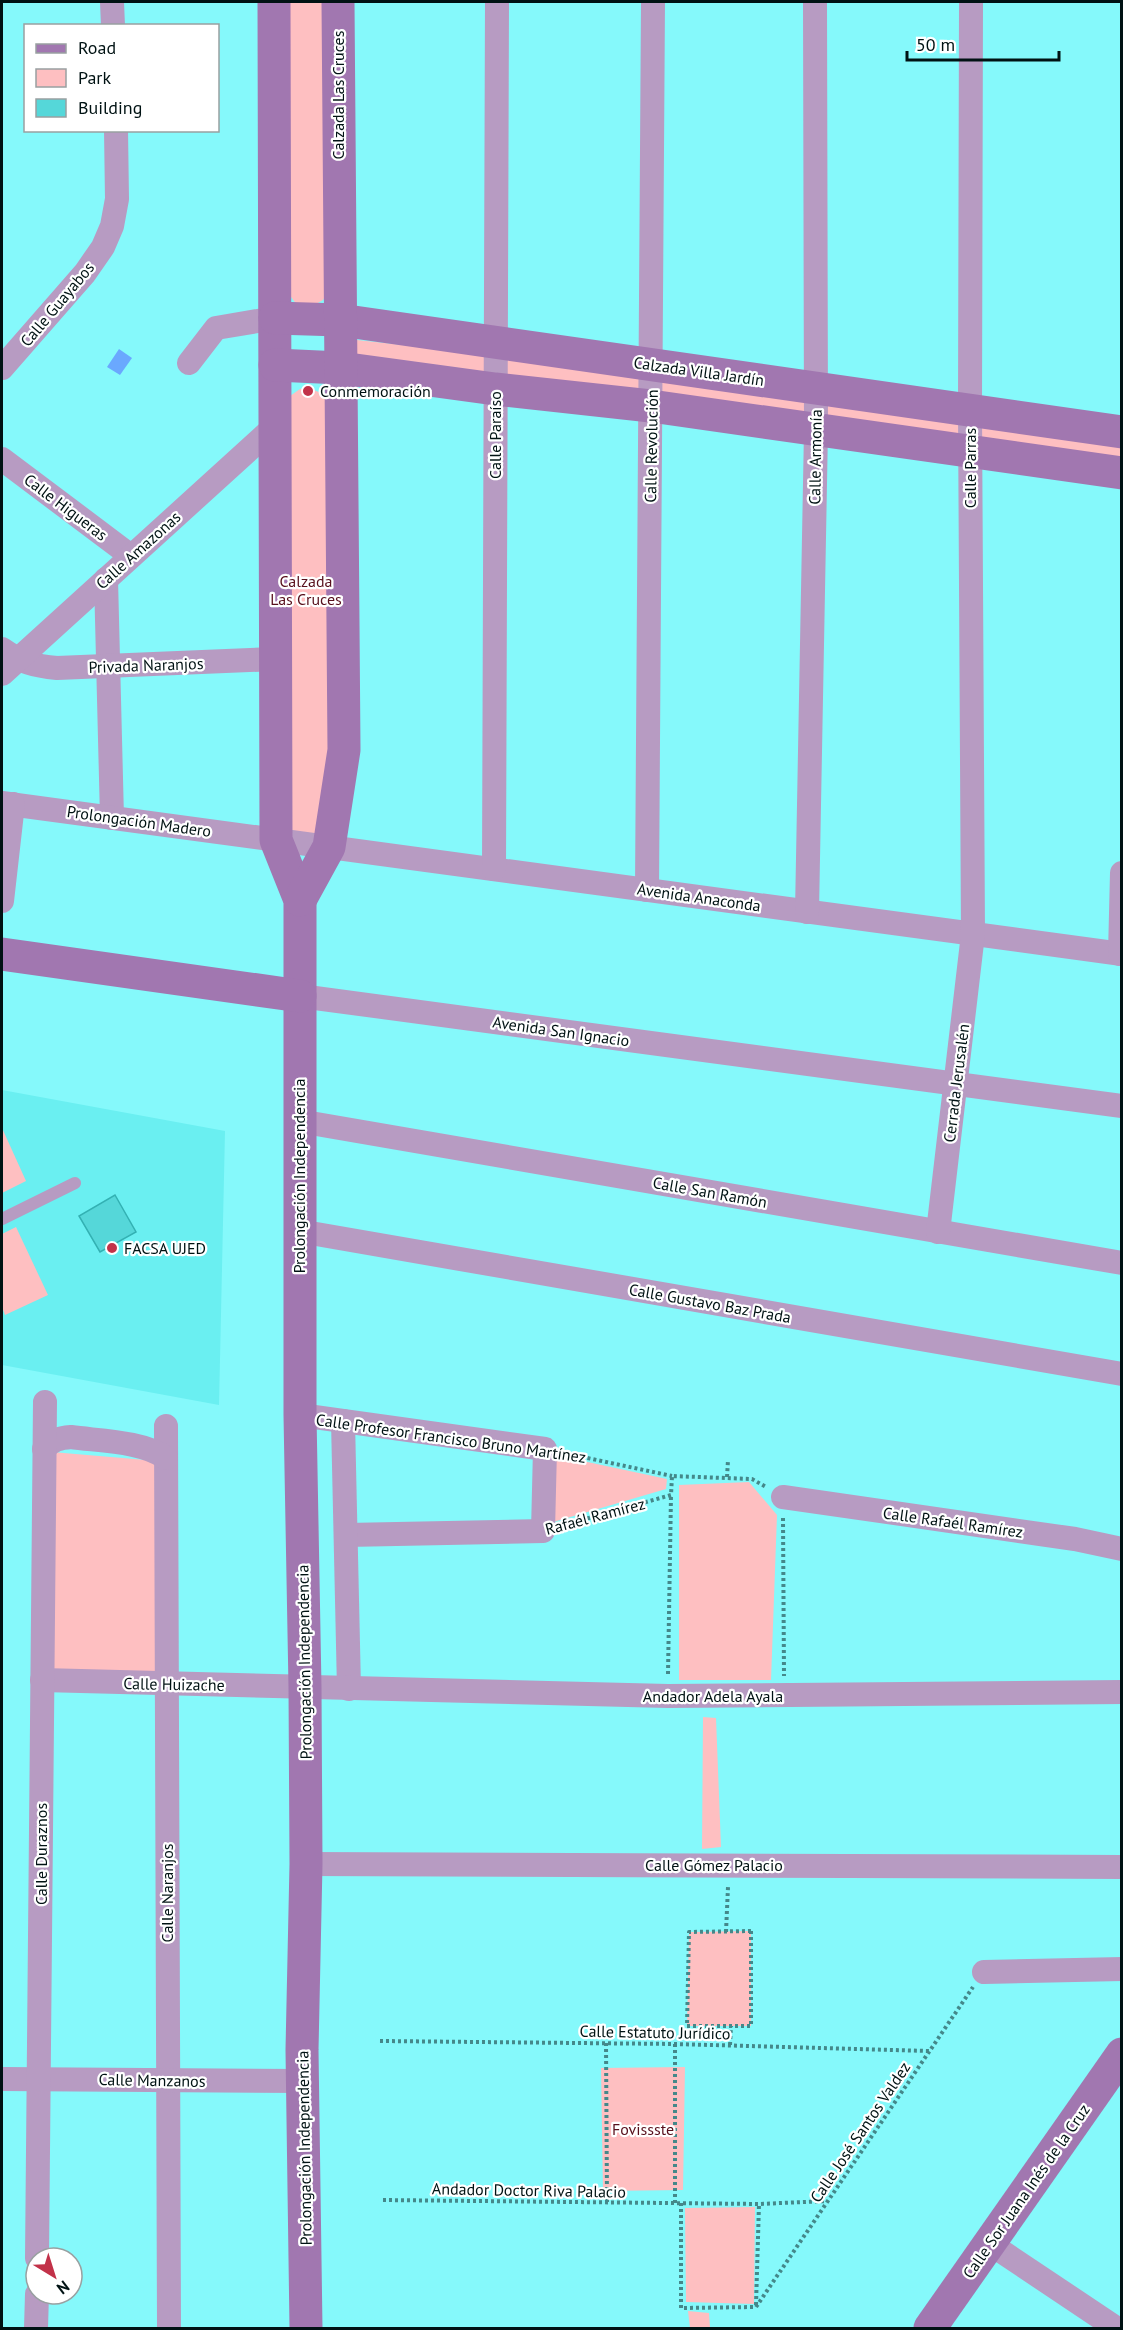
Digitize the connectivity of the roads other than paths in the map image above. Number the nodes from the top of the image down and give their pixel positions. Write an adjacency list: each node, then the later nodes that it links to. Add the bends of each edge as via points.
1 (112, 2): 8 (street)
2 (274, 2): 10 (street, Calzada Las Cruces)
3 (338, 2): 11 (street, Calzada Las Cruces)
4 (497, 2): 12 (street, Calle Paraíso)
5 (653, 2): 14 (street, Calle Revolución)
6 (815, 2): 18 (street, Calle Armonía)
7 (971, 2): 21 (street, Calle Parras)
8 (113, 24)
9 (116, 132): 16 (street, Calle Guayabos, via 117,199 103,247)
10 (275, 318): 11 (street, Calzada Villa Jardín); 13 (street, via 216,328); 15 (street, Calzada Las Cruces)
11 (340, 320): 12 (street, Calzada Villa Jardín); 17 (street, Calzada Las Cruces)
12 (495, 342): 14 (street, Calzada Villa Jardín); 19 (street, Calle Paraíso)
13 (189, 363)
14 (652, 364): 18 (street, Calzada Villa Jardín); 20 (street, Calle Revolución)
15 (275, 365): 17 (street); 22 (street, Calzada Las Cruces)
16 (2, 368)
17 (340, 368): 19 (street); 36 (street, Calzada Las Cruces, via 344,750)
18 (815, 388): 21 (street, Calzada Villa Jardín); 23 (street, Calle Armonía)
19 (495, 389): 20 (street); 37 (street, Calle Paraíso)
20 (651, 406): 23 (street); 39 (street, Calle Revolución)
21 (970, 410): 24 (street, Calzada Villa Jardín); 25 (street, Calle Parras)
22 (275, 426): 28 (street, Calle Amazonas); 30 (street, Calzada Las Cruces)
23 (816, 430): 25 (street); 42 (street, Calle Armonía)
24 (1122, 432)
25 (970, 452): 27 (street); 43 (street, Calle Parras)
26 (2, 459): 28 (street, Calle Higueras)
27 (1122, 473)
28 (131, 556): 29 (street, Calle Amazonas)
29 (106, 579): 31 (street, Calle Amazonas); 32 (street)
30 (275, 660): 32 (street, Privada Naranjos); 35 (street, Calzada Las Cruces)
31 (7, 661): 32 (street, Privada Naranjos, via 37,667)
32 (109, 666): 34 (street)
33 (7, 803): 34 (street, Prolongación Madero); 41 (street)
34 (112, 818): 35 (street, Prolongación Madero)
35 (276, 840): 36 (street, Avenida Anaconda); 40 (street, Calzada Las Cruces)
36 (329, 847): 37 (street, Avenida Anaconda); 40 (street, Calzada Las Cruces)
37 (495, 869): 39 (street, Avenida Anaconda)
38 (1122, 873): 45 (street)
39 (647, 890): 42 (street, Avenida Anaconda)
40 (300, 900): 46 (street, Calzada Las Cruces)
41 (2, 901)
42 (807, 912): 43 (street, Avenida Anaconda)
43 (973, 934): 45 (street, Avenida Anaconda); 47 (street, Cerrada Jerusalén)
44 (2, 954): 46 (street, Avenida San Ignacio)
45 (1121, 954)
46 (300, 996): 47 (street, Avenida San Ignacio); 49 (street, Prolongación Independencia)
47 (957, 1084): 48 (street, Avenida San Ignacio); 53 (street, Cerrada Jerusalén)
48 (1122, 1106)
49 (299, 1121): 52 (street, Prolongación Independencia); 53 (street, Calle San Ramón)
50 (75, 1183): 51 (lane)
51 (2, 1220)
52 (299, 1232): 55 (street, Calle Gustavo Baz Prada); 57 (street, Prolongación Independencia)
53 (938, 1232): 54 (street, Calle San Ramón)
54 (1122, 1263)
55 (1122, 1374)
56 (45, 1402): 60 (street, Calle Duraznos)
57 (300, 1415): 58 (street, Calle Profesor Francisco Bruno Martínez); 68 (street, Prolongación Independencia)
58 (343, 1421): 63 (street, Calle Profesor Francisco Bruno Martínez, via 545,1449); 64 (street)
59 (166, 1426): 61 (street)
60 (44, 1449): 61 (street, via 59,1438 71,1437 145,1447); 66 (street, Calle Duraznos)
61 (166, 1458): 67 (street, Calle Naranjos)
62 (783, 1497): 65 (street, Calle Rafaél Ramírez)
63 (543, 1531): 64 (street, Rafaél Ramírez)
64 (346, 1535): 69 (street)
65 (1122, 1549)
66 (42, 1680): 67 (street, Calle Huizache); 77 (street, Calle Duraznos)
67 (167, 1684): 68 (street, Calle Huizache); 78 (street, Calle Naranjos)
68 (305, 1687): 69 (street, Andador Adela Ayala); 71 (street, Prolongación Independencia)
69 (349, 1689): 70 (street, Andador Adela Ayala, via 668,1696)
70 (1122, 1692)
71 (306, 1864): 72 (street, Calle Gómez Palacio); 79 (street, Prolongación Independencia)
72 (1122, 1867)
73 (1122, 1969): 74 (street)
74 (984, 1972)
75 (1122, 2054): 81 (street, Calle Sor Juana Inés de la Cruz)
76 (2, 2079): 77 (street, Calle Manzanos)
77 (40, 2079): 78 (street, Calle Manzanos); 82 (street, Calle Duraznos)
78 (168, 2080): 79 (street, Calle Manzanos); 86 (street, Calle Naranjos)
79 (302, 2081): 87 (street, Prolongación Independencia)
80 (1122, 2089): 81 (street, Calle Sor Juana Inés de la Cruz)
81 (1057, 2165): 83 (street, Calle Sor Juana Inés de la Cruz)
82 (38, 2246)
83 (998, 2249): 88 (street, Calle Sor Juana Inés de la Cruz); 89 (street, Calle Sor Juana Inés de la Cruz); 90 (street)
84 (37, 2306): 85 (street)
85 (36, 2328)
86 (169, 2328)
87 (306, 2328)
88 (930, 2328)
89 (957, 2328)
90 (1116, 2328)

